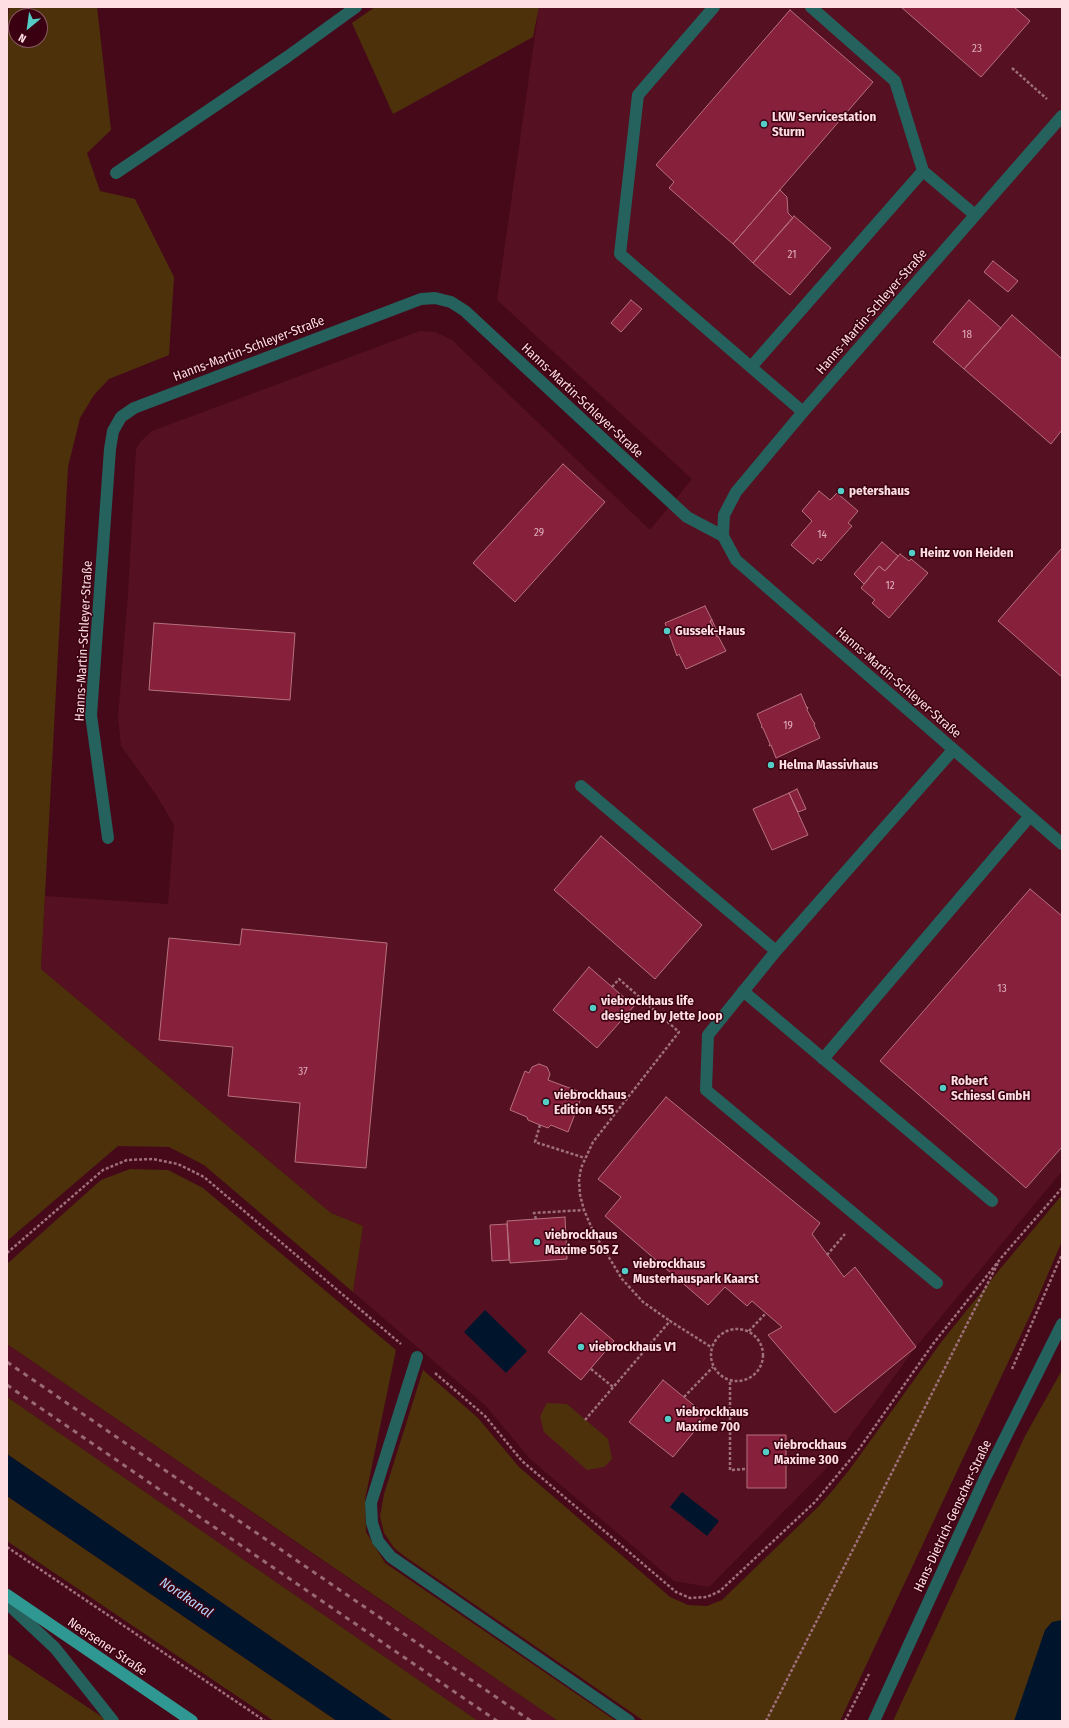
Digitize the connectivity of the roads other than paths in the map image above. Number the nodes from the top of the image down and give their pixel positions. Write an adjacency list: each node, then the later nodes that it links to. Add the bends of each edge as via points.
1 (356, 7): 6 (street)
2 (714, 7): 8 (street, via 638,95 620,254)
3 (811, 7): 5 (street, via 895,81)
4 (1062, 116): 7 (street, Hanns-Martin-Schleyer-Straße)
5 (923, 171): 7 (street); 8 (street)
6 (116, 174)
7 (975, 215): 9 (street, Hanns-Martin-Schleyer-Straße)
8 (751, 368): 9 (street)
9 (803, 412): 10 (street, Hanns-Martin-Schleyer-Straße, via 736,492 724,514)
10 (724, 536): 11 (street, Hanns-Martin-Schleyer-Straße, via 736,560); 14 (street, Hanns-Martin-Schleyer-Straße, via 686,517 465,311 451,302 435,298 421,299 134,408 121,417 113,432 110,449 91,714)
11 (954, 750): 13 (street, Hanns-Martin-Schleyer-Straße); 16 (street)
12 (582, 786): 16 (street)
13 (1030, 816): 15 (street, Hanns-Martin-Schleyer-Straße); 18 (street)
14 (108, 838)
15 (1062, 844)
16 (776, 951): 17 (street)
17 (743, 991): 18 (street); 20 (street, via 708,1035 706,1090)
18 (823, 1059): 19 (street)
19 (992, 1201)
20 (937, 1284)
21 (1062, 1324): 28 (street, Hans-Dietrich-Genscher-Straße, via 985,1478)
22 (416, 1357): 27 (street, via 371,1503 372,1523 378,1541 391,1557)
23 (7, 1595): 26 (main road, Neersener Straße)
24 (7, 1602): 25 (street, via 55,1648)
25 (113, 1721)
26 (192, 1721)
27 (629, 1721)
28 (874, 1721)

